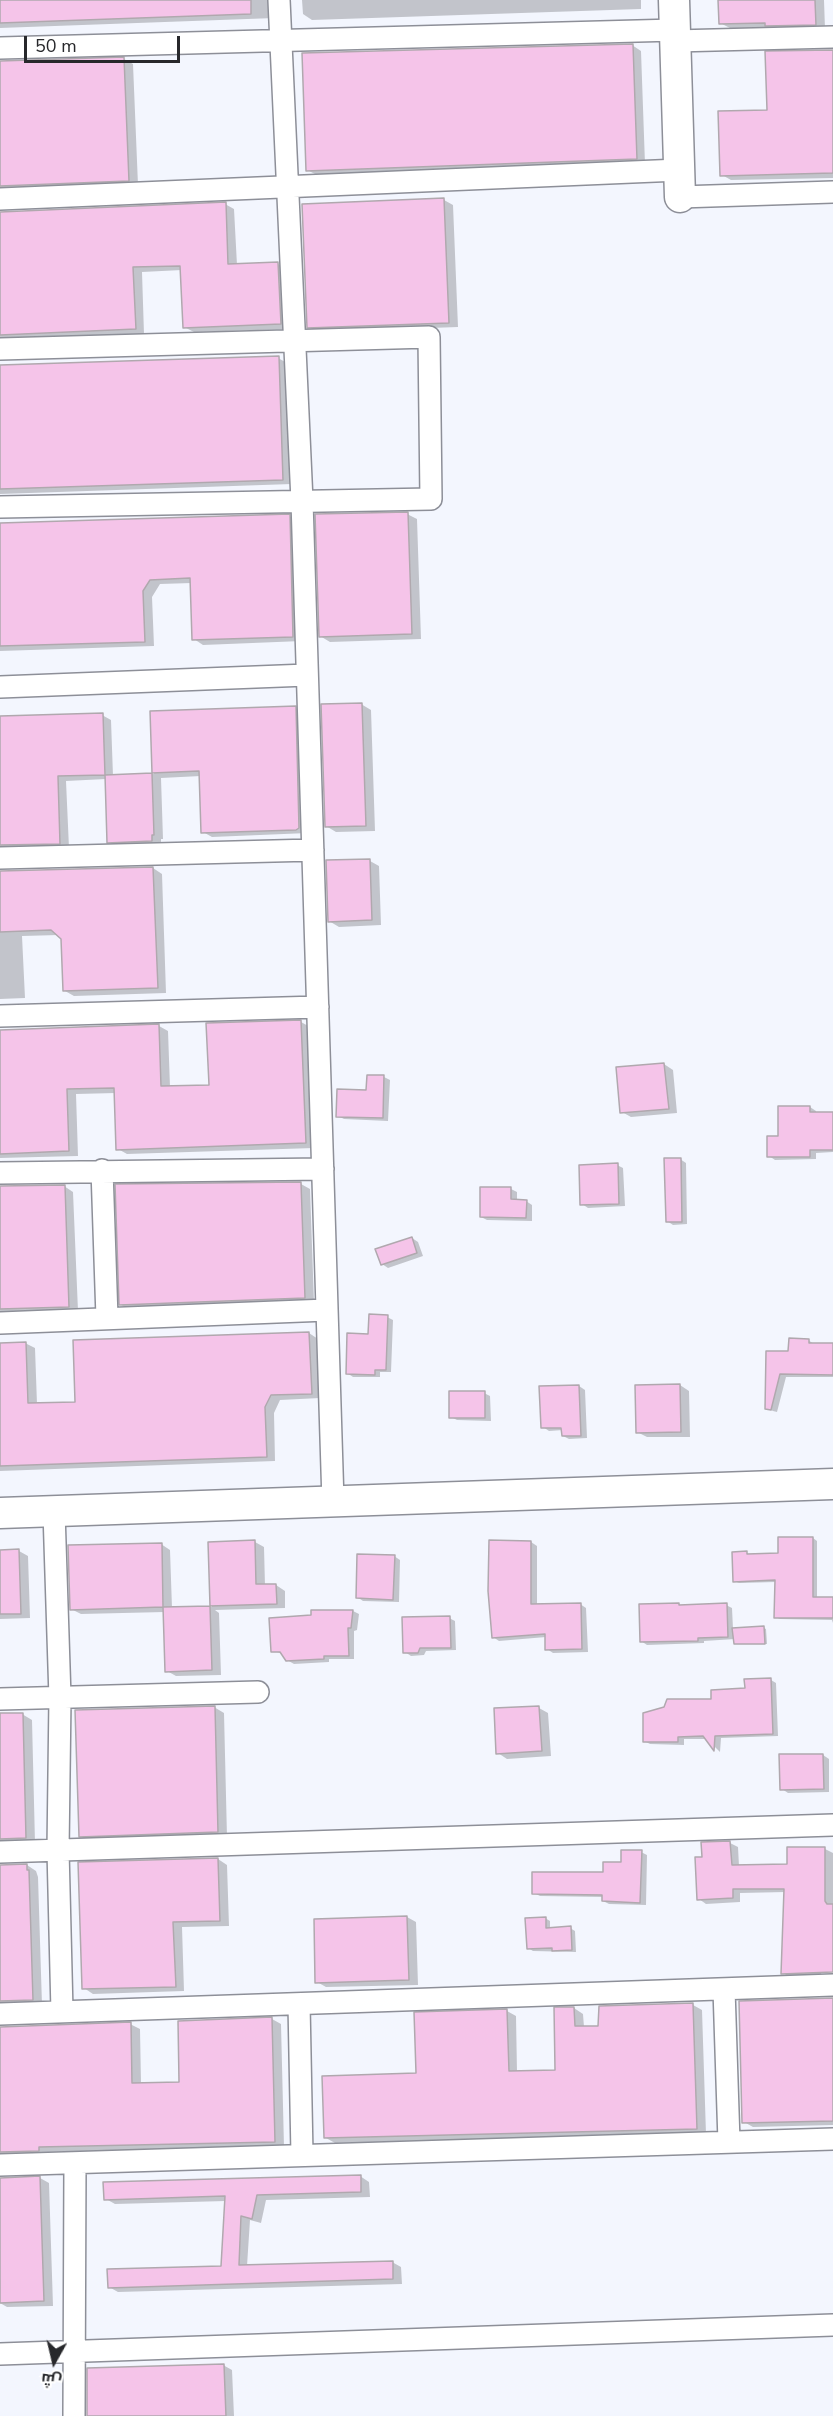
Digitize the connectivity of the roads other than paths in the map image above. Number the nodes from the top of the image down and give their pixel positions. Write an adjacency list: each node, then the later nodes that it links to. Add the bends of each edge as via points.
1 (279, 0): 5 (street)
2 (674, 0): 3 (street)
3 (675, 36): 4 (street); 5 (street); 7 (street)
4 (833, 38)
5 (280, 41): 6 (street); 8 (street)
6 (0, 48)
7 (680, 183): 8 (street); 9 (street)
8 (287, 186): 10 (street); 11 (street)
9 (833, 192)
10 (0, 199)
11 (295, 341): 12 (street); 13 (street); 13 (street, via 429,336 431,499)
12 (0, 349)
13 (302, 501): 14 (street); 15 (street)
14 (0, 507)
15 (307, 675): 16 (street); 17 (street)
16 (0, 687)
17 (313, 850): 18 (street); 19 (street)
18 (0, 858)
19 (318, 1007): 20 (street); 21 (street)
20 (0, 1016)
21 (323, 1169): 22 (street); 24 (street)
22 (102, 1170): 23 (street); 25 (street)
23 (0, 1173)
24 (327, 1310): 25 (street); 28 (street)
25 (107, 1318): 26 (street)
26 (0, 1323)
27 (833, 1484): 28 (street)
28 (333, 1502): 29 (street)
29 (54, 1512): 30 (street); 32 (street)
30 (0, 1513)
31 (258, 1692): 32 (street)
32 (60, 1698): 33 (street); 35 (street)
33 (0, 1699)
34 (833, 1825): 35 (street)
35 (58, 1851): 36 (street); 40 (street)
36 (0, 1852)
37 (833, 1986): 38 (street)
38 (724, 1989): 39 (street); 43 (street)
39 (299, 2004): 40 (street); 44 (street)
40 (62, 2012): 41 (street)
41 (0, 2014)
42 (833, 2139): 43 (street)
43 (729, 2142): 44 (street)
44 (302, 2156): 45 (street)
45 (75, 2163): 46 (street); 48 (street)
46 (0, 2165)
47 (833, 2325): 48 (street)
48 (75, 2352): 49 (street); 50 (street)
49 (0, 2354)
50 (74, 2416)

